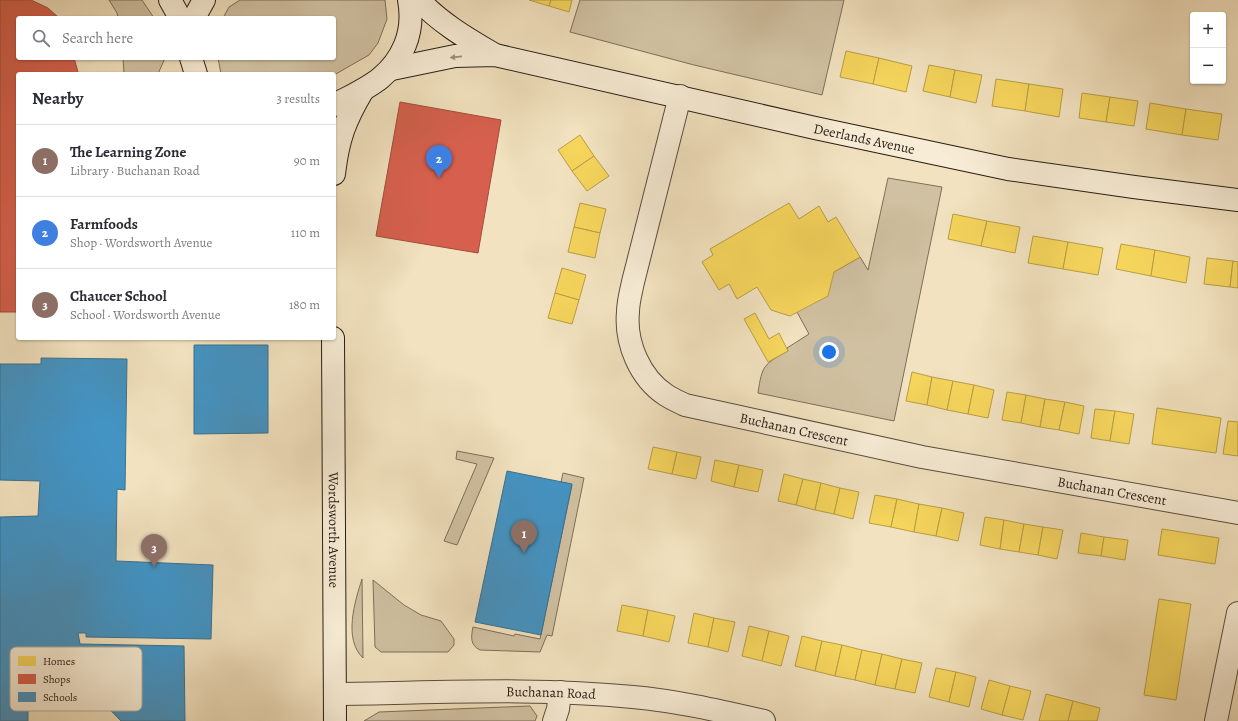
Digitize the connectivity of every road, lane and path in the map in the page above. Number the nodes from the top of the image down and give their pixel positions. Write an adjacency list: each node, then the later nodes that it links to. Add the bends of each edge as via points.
1 (170, 0): 5 (street)
2 (204, 0): 6 (street)
3 (409, 0): 9 (street, via 412,14 409,34)
4 (419, 0): 7 (street, Deerlands Avenue, via 453,29)
5 (179, 16)
6 (195, 16)
7 (495, 55): 9 (street, Deerlands Avenue, one-way to 9, via 455,56); 12 (street, Deerlands Avenue)
8 (192, 60): 10 (street)
9 (392, 69): 11 (street)
10 (195, 72)
11 (364, 89): 13 (street); 14 (street, via 348,115 339,139)
12 (680, 96): 15 (street, Deerlands Avenue, via 1008,169); 17 (street, Buchanan Crescent, via 633,282 628,312 628,333 635,356 646,377 666,395 686,405 922,457)
13 (336, 104)
14 (336, 160)
15 (1238, 200)
16 (333, 340): 20 (street, Wordsworth Avenue)
17 (1238, 513)
18 (1238, 613): 24 (street)
19 (560, 692): 20 (street, Buchanan Road); 22 (street); 23 (street, Buchanan Road, via 634,697 704,707)
20 (335, 694): 21 (street, Wordsworth Avenue)
21 (335, 721)
22 (554, 721)
23 (764, 721)
24 (1216, 721)

